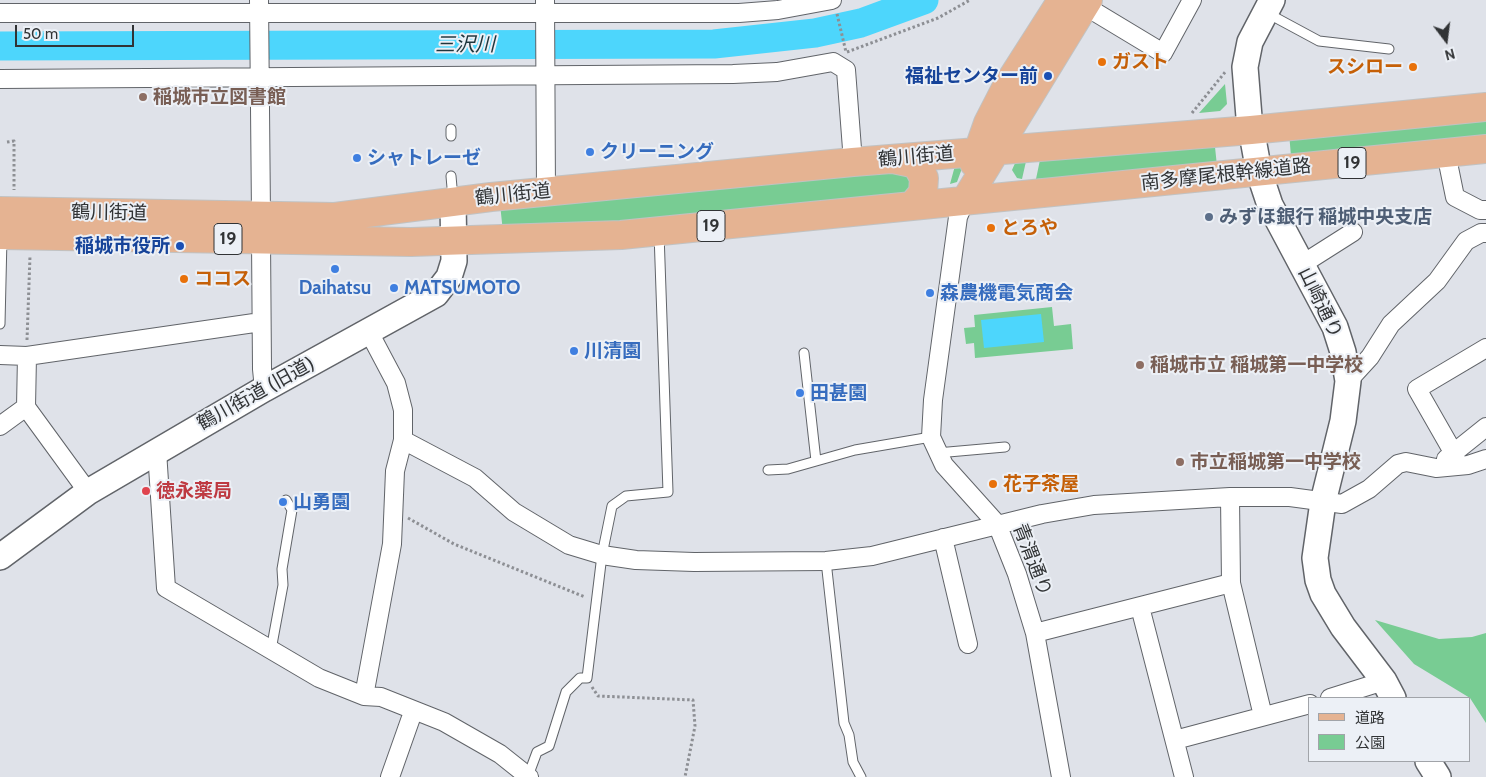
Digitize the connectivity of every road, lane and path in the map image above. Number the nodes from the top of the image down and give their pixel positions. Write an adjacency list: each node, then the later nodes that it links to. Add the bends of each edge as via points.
1 (970, 0): 12 (path, via 938,18)
2 (1192, 0): 3 (street, via 1163,52)
3 (1078, 2): 22 (main road, 鶴川街道); 22 (main road, via 1007,86 988,123)
4 (44, 6): 7 (street); 8 (street)
5 (834, 6): 9 (street, via 740,13); 10 (path)
6 (1269, 6): 11 (lane, via 1318,41); 19 (street, 山崎通り, via 1250,42 1246,58)
7 (0, 12)
8 (259, 13): 9 (street); 15 (street)
9 (545, 13): 14 (street)
10 (845, 46)
11 (1389, 49)
12 (846, 52)
13 (1230, 67): 18 (path)
14 (546, 70): 15 (street); 25 (street, via 733,74 777,72 833,62 846,70); 28 (street)
15 (260, 72): 16 (street); 33 (street)
16 (0, 79)
17 (1486, 107): 19 (main road, 19)
18 (1186, 121)
19 (1251, 130): 22 (main road, 19); 26 (street, 山崎通り)
20 (7, 142): 32 (path, via 14,141)
21 (1486, 150): 23 (main road, 南多摩尾根幹線道路 / 19)
22 (986, 152): 24 (main road, 鶴川街道 / 19); 29 (main road, 鶴川街道)
23 (1446, 153): 26 (main road, 南多摩尾根幹線道路 / 19); 31 (street, via 1455,197)
24 (891, 159): 25 (main road, 鶴川街道 / 19); 30 (main road, via 912,163 922,172 923,193)
25 (853, 162): 28 (main road, 鶴川街道 / 19)
26 (1259, 172): 29 (main road, 南多摩尾根幹線道路 / 19); 39 (street, 山崎通り, via 1270,205)
27 (452, 189): 28 (main road, 鶴川街道 / 19); 33 (main road, 鶴川街道 / 19, via 335,216); 37 (street, 鶴川街道 (旧道))
28 (546, 192)
29 (965, 200): 30 (main road, 鶴川街道 / 19); 53 (street, via 958,217 932,400)
30 (912, 206): 34 (main road, 鶴川街道 / 19)
31 (1486, 210)
32 (4, 220): 33 (main road, 鶴川街道 / 19); 41 (lane)
33 (261, 228): 37 (main road, 鶴川街道 / 19, via 411,242); 40 (street)
34 (659, 231): 37 (main road, 鶴川街道 / 19); 68 (lane, via 668,492 626,496 612,506)
35 (1353, 232): 39 (street)
36 (1486, 233): 47 (street, via 1466,241 1437,281 1390,324 1370,357)
37 (455, 241): 42 (street, 鶴川街道 (旧道), via 454,261 443,288 426,301)
38 (30, 248): 46 (path)
39 (1301, 265): 47 (street, 山崎通り, via 1335,327)
40 (261, 322): 46 (street); 48 (street)
41 (0, 324)
42 (368, 332): 48 (street, 鶴川街道 (旧道)); 52 (street, via 396,383 403,410)
43 (1486, 348): 56 (street, via 1417,389)
44 (804, 353): 58 (lane)
45 (0, 355): 46 (street)
46 (27, 356): 49 (street)
47 (1348, 381): 64 (street, 山崎通り, via 1343,421)
48 (264, 389): 55 (street, 鶴川街道 (旧道))
49 (26, 407): 50 (street); 61 (street)
50 (0, 426)
51 (1486, 427): 56 (street)
52 (403, 440): 65 (street, via 395,471); 68 (street, via 475,478 514,512 569,545)
53 (934, 445): 54 (lane); 58 (lane, via 854,450); 66 (street, 青渭通り, via 944,465)
54 (1005, 447)
55 (157, 451): 61 (street, 鶴川街道 (旧道)); 76 (street, via 166,588)
56 (1453, 452): 59 (street)
57 (1486, 459): 59 (street, via 1468,465)
58 (816, 461): 60 (lane, via 788,469)
59 (1436, 468): 64 (street, via 1406,462 1398,464 1351,500 1342,504)
60 (768, 470)
61 (88, 492): 69 (street, 鶴川街道 (旧道))
62 (1230, 497): 64 (street, via 1290,497); 66 (street, via 1068,508); 71 (street)
63 (286, 500): 76 (lane, via 292,510)
64 (1323, 502): 78 (street, 山崎通り, via 1316,558 1318,580 1343,627)
65 (394, 510): 72 (path, via 454,544); 79 (street, via 392,544)
66 (997, 524): 67 (street); 74 (street, 青渭通り, via 1025,595)
67 (943, 538): 70 (street, via 872,556); 75 (street)
68 (602, 555): 70 (street, via 646,560); 72 (lane)
69 (0, 557)
70 (826, 561): 89 (lane, via 844,723 853,762)
71 (1231, 583): 73 (street); 83 (street)
72 (597, 602): 77 (lane)
73 (1140, 607): 74 (street); 84 (street)
74 (1035, 633): 90 (street, 青渭通り)
75 (968, 644)
76 (270, 650): 79 (street, via 319,678)
77 (587, 678): 87 (lane, via 580,678 566,692 549,746 537,752); 88 (path, via 598,696 693,700 695,726)
78 (1389, 690): 80 (street)
79 (364, 696): 82 (street, via 381,697)
80 (1337, 697)
81 (1308, 705): 83 (street)
82 (413, 712): 86 (street); 87 (street, via 444,722 500,754)
83 (1263, 716): 84 (street)
84 (1175, 740): 91 (street)
85 (1429, 762): 92 (street)
86 (390, 777)
87 (528, 777)
88 (685, 777)
89 (861, 777)
90 (1061, 777)
91 (1184, 777)
92 (1438, 777)

